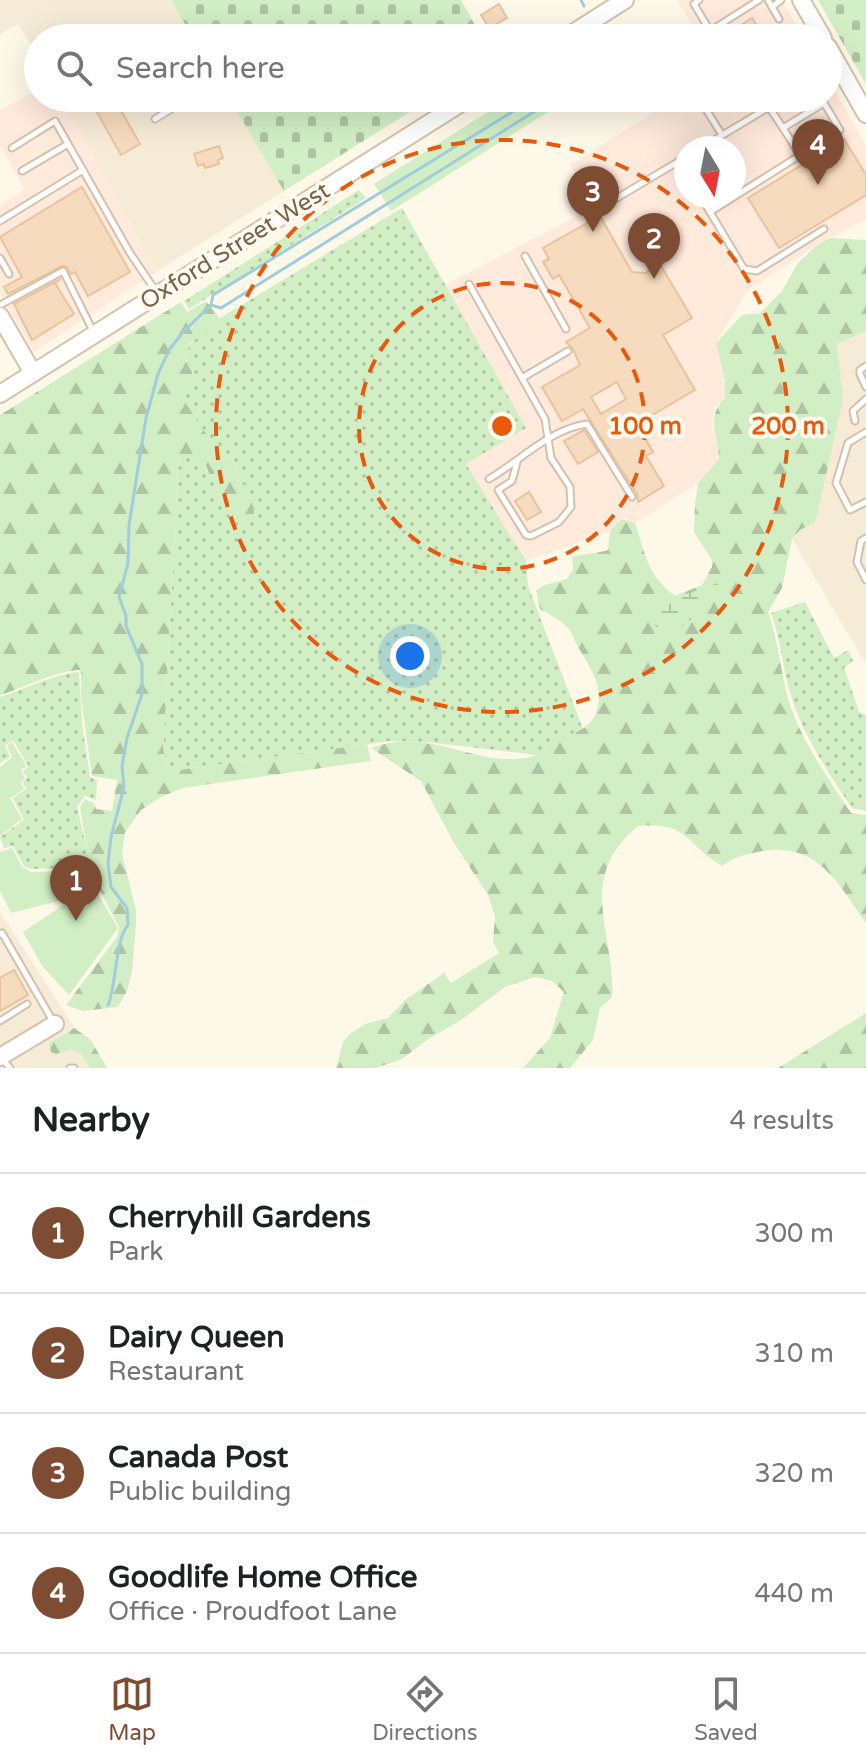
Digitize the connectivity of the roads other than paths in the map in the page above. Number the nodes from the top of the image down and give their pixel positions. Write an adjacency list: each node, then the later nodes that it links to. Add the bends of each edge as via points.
1 (625, 0): 9 (main road)
2 (699, 0): 10 (lane, via 694,4)
3 (759, 0): 11 (lane)
4 (768, 0): 7 (lane)
5 (781, 0): 7 (lane)
6 (801, 0): 12 (main road)
7 (772, 7): 8 (lane)
8 (779, 19)
9 (587, 24)
10 (706, 24)
11 (721, 24)
12 (815, 24)
13 (842, 81): 21 (main road)
14 (166, 112): 22 (lane)
15 (447, 112): 40 (main road, Oxford Street West)
16 (708, 112): 24 (lane)
17 (761, 112): 24 (lane)
18 (772, 112): 23 (lane)
19 (809, 112): 23 (lane)
20 (829, 112): 27 (lane, via 840,130)
21 (866, 114)
22 (155, 119)
23 (783, 128): 27 (lane)
24 (722, 135)
25 (68, 144): 26 (lane, via 55,121); 29 (lane); 30 (lane)
26 (12, 148)
27 (800, 155): 33 (lane)
28 (674, 164): 31 (lane)
29 (83, 170): 34 (lane); 40 (lane)
30 (22, 171)
31 (612, 201)
32 (708, 208): 33 (lane)
33 (710, 212): 35 (lane, via 748,271 757,271)
34 (0, 221)
35 (824, 229)
36 (525, 256): 43 (lane)
37 (0, 258): 38 (lane)
38 (9, 274)
39 (469, 284): 48 (lane)
40 (157, 295): 44 (main road, Oxford Street West)
41 (0, 305): 44 (lane, via 63,271)
42 (0, 316): 47 (main road)
43 (566, 329)
44 (94, 334): 47 (main road, Oxford Street West)
45 (568, 351): 48 (lane)
46 (866, 366): 49 (lane, via 860,370)
47 (33, 373): 50 (main road, Oxford Street West)
48 (522, 378): 54 (lane)
49 (866, 387)
50 (0, 394)
51 (866, 399): 52 (lane, via 853,411)
52 (855, 421)
53 (866, 432): 58 (lane, via 848,443 836,483 850,510)
54 (550, 436): 55 (lane); 55 (lane, via 551,458 570,487 571,507 559,522 531,536 498,490 512,481); 57 (lane, via 587,424)
55 (517, 462): 56 (lane)
56 (489, 479)
57 (632, 497)
58 (866, 502)
59 (866, 538): 60 (lane, via 857,562)
60 (866, 580)
61 (0, 934): 64 (lane)
62 (27, 1004): 63 (lane)
63 (0, 1021)
64 (55, 1024): 65 (main road)
65 (0, 1057): 66 (lane)
66 (10, 1068)

